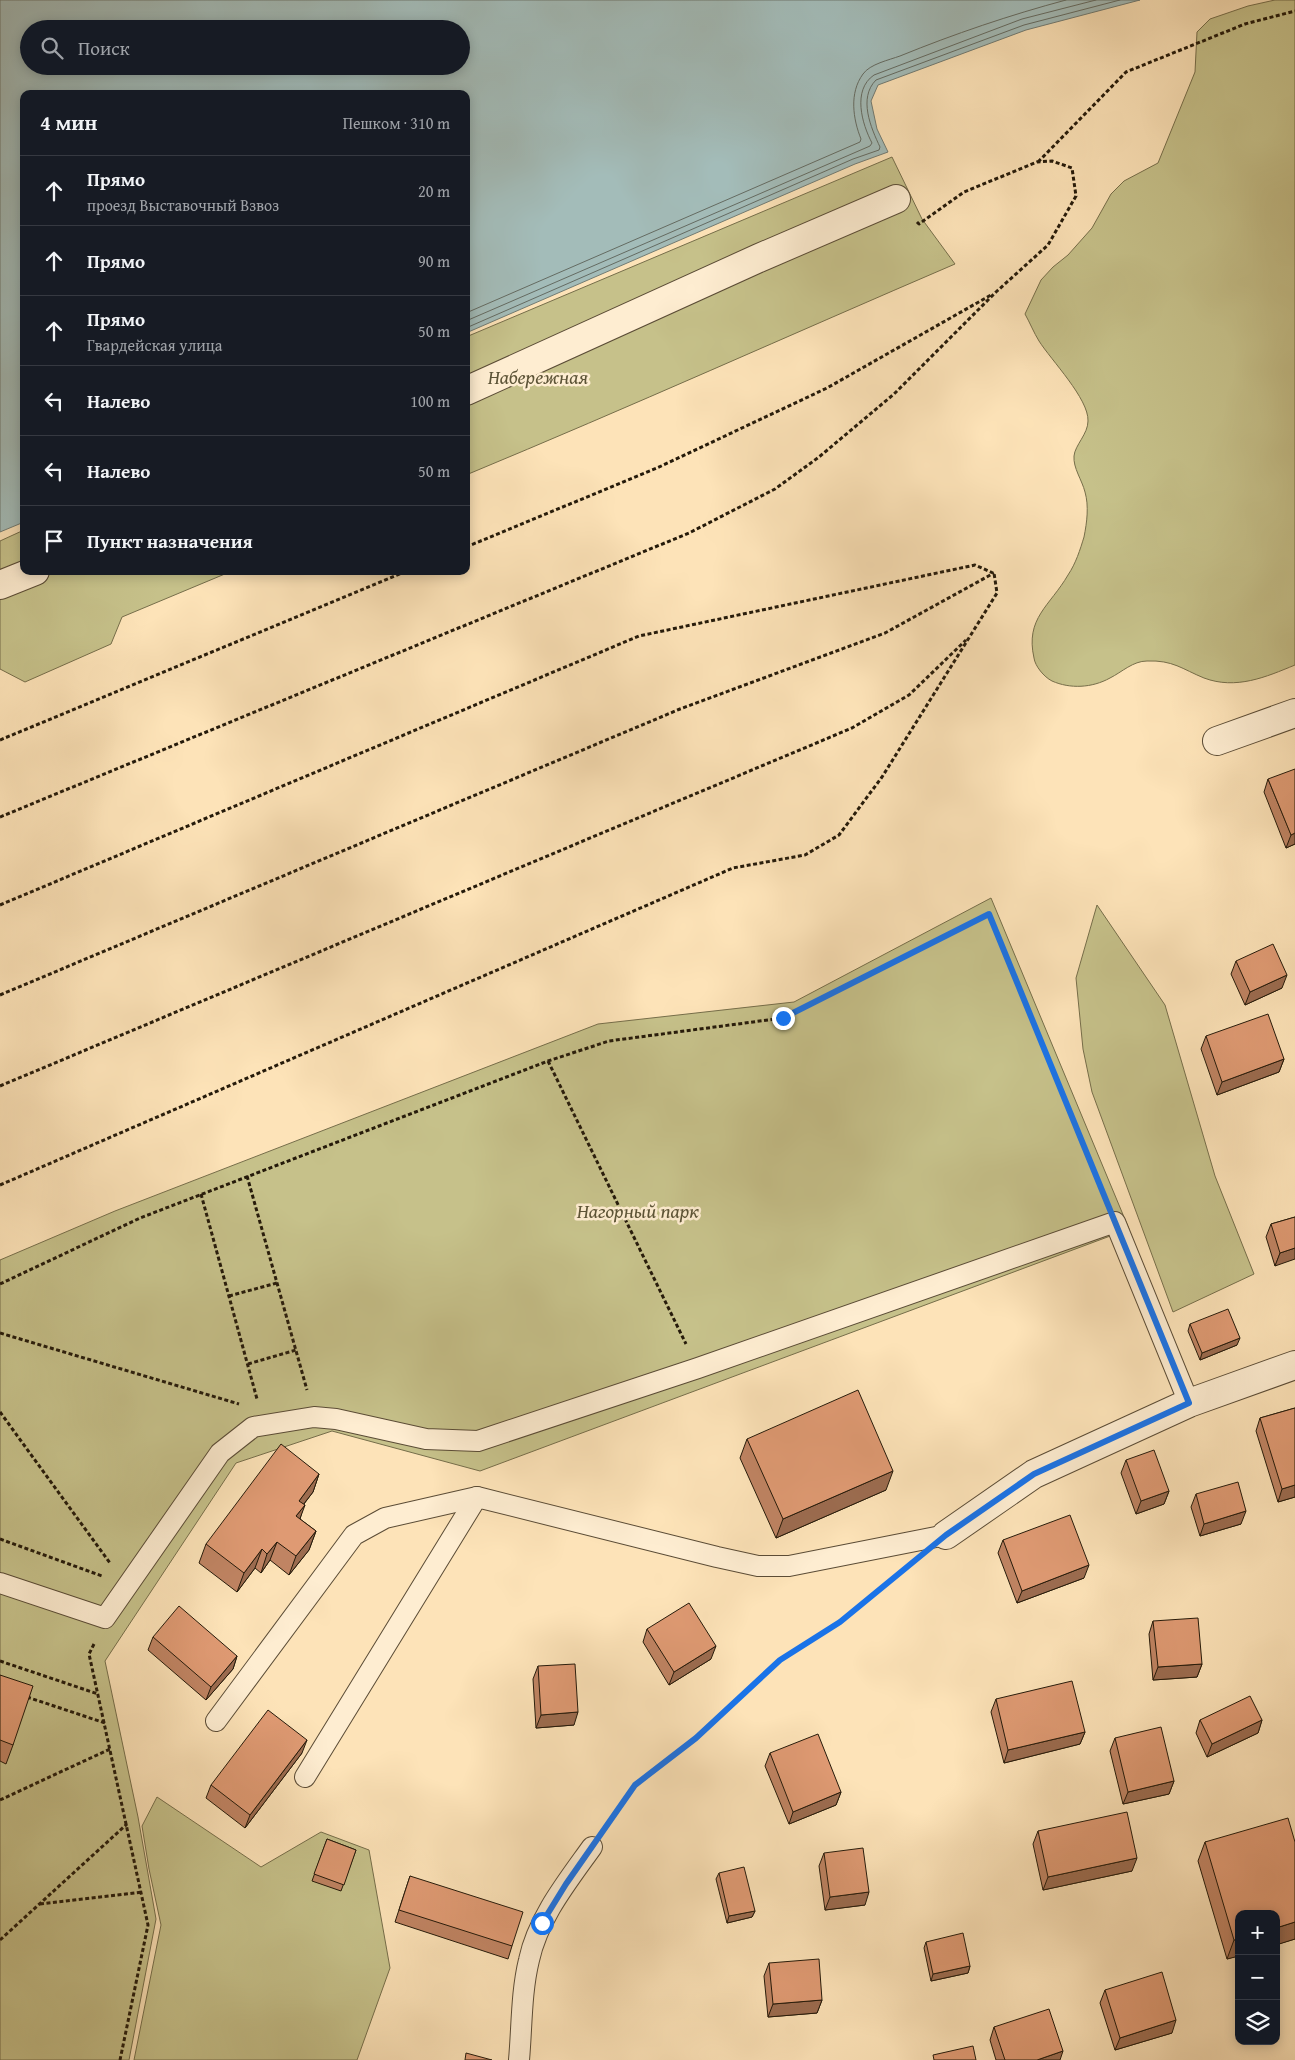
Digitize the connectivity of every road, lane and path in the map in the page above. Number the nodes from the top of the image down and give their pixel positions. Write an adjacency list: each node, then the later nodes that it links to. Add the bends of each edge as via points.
1 (1295, 11): 2 (path, via 1245,24 1126,72)
2 (1037, 162): 3 (path, via 964,192 919,224); 4 (path, via 1052,161 1072,168 1076,196 1048,245)
3 (896, 199): 5 (street)
4 (996, 292): 6 (path, via 827,388 657,468); 15 (path, via 894,394 775,489 689,533)
5 (470, 390)
6 (470, 545)
7 (994, 573): 11 (path, via 997,594); 16 (path, via 975,565 639,636); 17 (path, via 885,633 680,709)
8 (26, 575): 10 (street)
9 (397, 575): 13 (path)
10 (0, 586)
11 (970, 636): 19 (path, via 909,695 852,728); 21 (path, via 882,777 839,835 805,855 733,868)
12 (1295, 713): 14 (street)
13 (0, 740)
14 (1217, 741)
15 (0, 817)
16 (0, 905)
17 (0, 995)
18 (548, 1061): 20 (path); 23 (path, via 609,1041 783,1018 989,914); 31 (path)
19 (0, 1086)
20 (247, 1176): 22 (path); 24 (path)
21 (0, 1184)
22 (201, 1194): 25 (path, via 140,1218); 26 (path)
23 (1115, 1222): 31 (lane); 32 (lane)
24 (277, 1283): 26 (path); 28 (path)
25 (0, 1284)
26 (229, 1296): 29 (path)
27 (0, 1333): 35 (path)
28 (296, 1350): 29 (path); 34 (path)
29 (248, 1364): 35 (path)
30 (1295, 1365): 32 (street)
31 (698, 1368): 34 (lane, via 478,1441 426,1439)
32 (1189, 1403): 37 (street, via 1034,1474)
33 (0, 1412): 41 (path)
34 (314, 1417): 35 (lane)
35 (263, 1418): 41 (lane, via 220,1453)
36 (477, 1497): 37 (lane, via 758,1566 789,1566); 46 (lane, via 384,1518 354,1535); 49 (lane)
37 (946, 1535)
38 (0, 1539): 41 (path)
39 (900, 1572): 52 (path, via 840,1622 780,1660 696,1738 635,1785)
40 (0, 1583): 41 (lane, via 105,1618)
41 (126, 1585)
42 (89, 1654): 44 (path)
43 (0, 1661): 44 (path)
44 (98, 1694): 47 (path)
45 (26, 1696): 47 (path)
46 (216, 1721)
47 (105, 1723): 48 (path)
48 (110, 1748): 50 (path); 51 (path)
49 (305, 1777)
50 (0, 1800)
51 (127, 1824): 53 (path); 54 (path)
52 (592, 1847): 57 (lane, via 542,1923 529,1959)
53 (143, 1892): 54 (path); 56 (path, via 148,1925)
54 (39, 1904): 55 (path)
55 (0, 1940)
56 (120, 2060)
57 (519, 2060)

